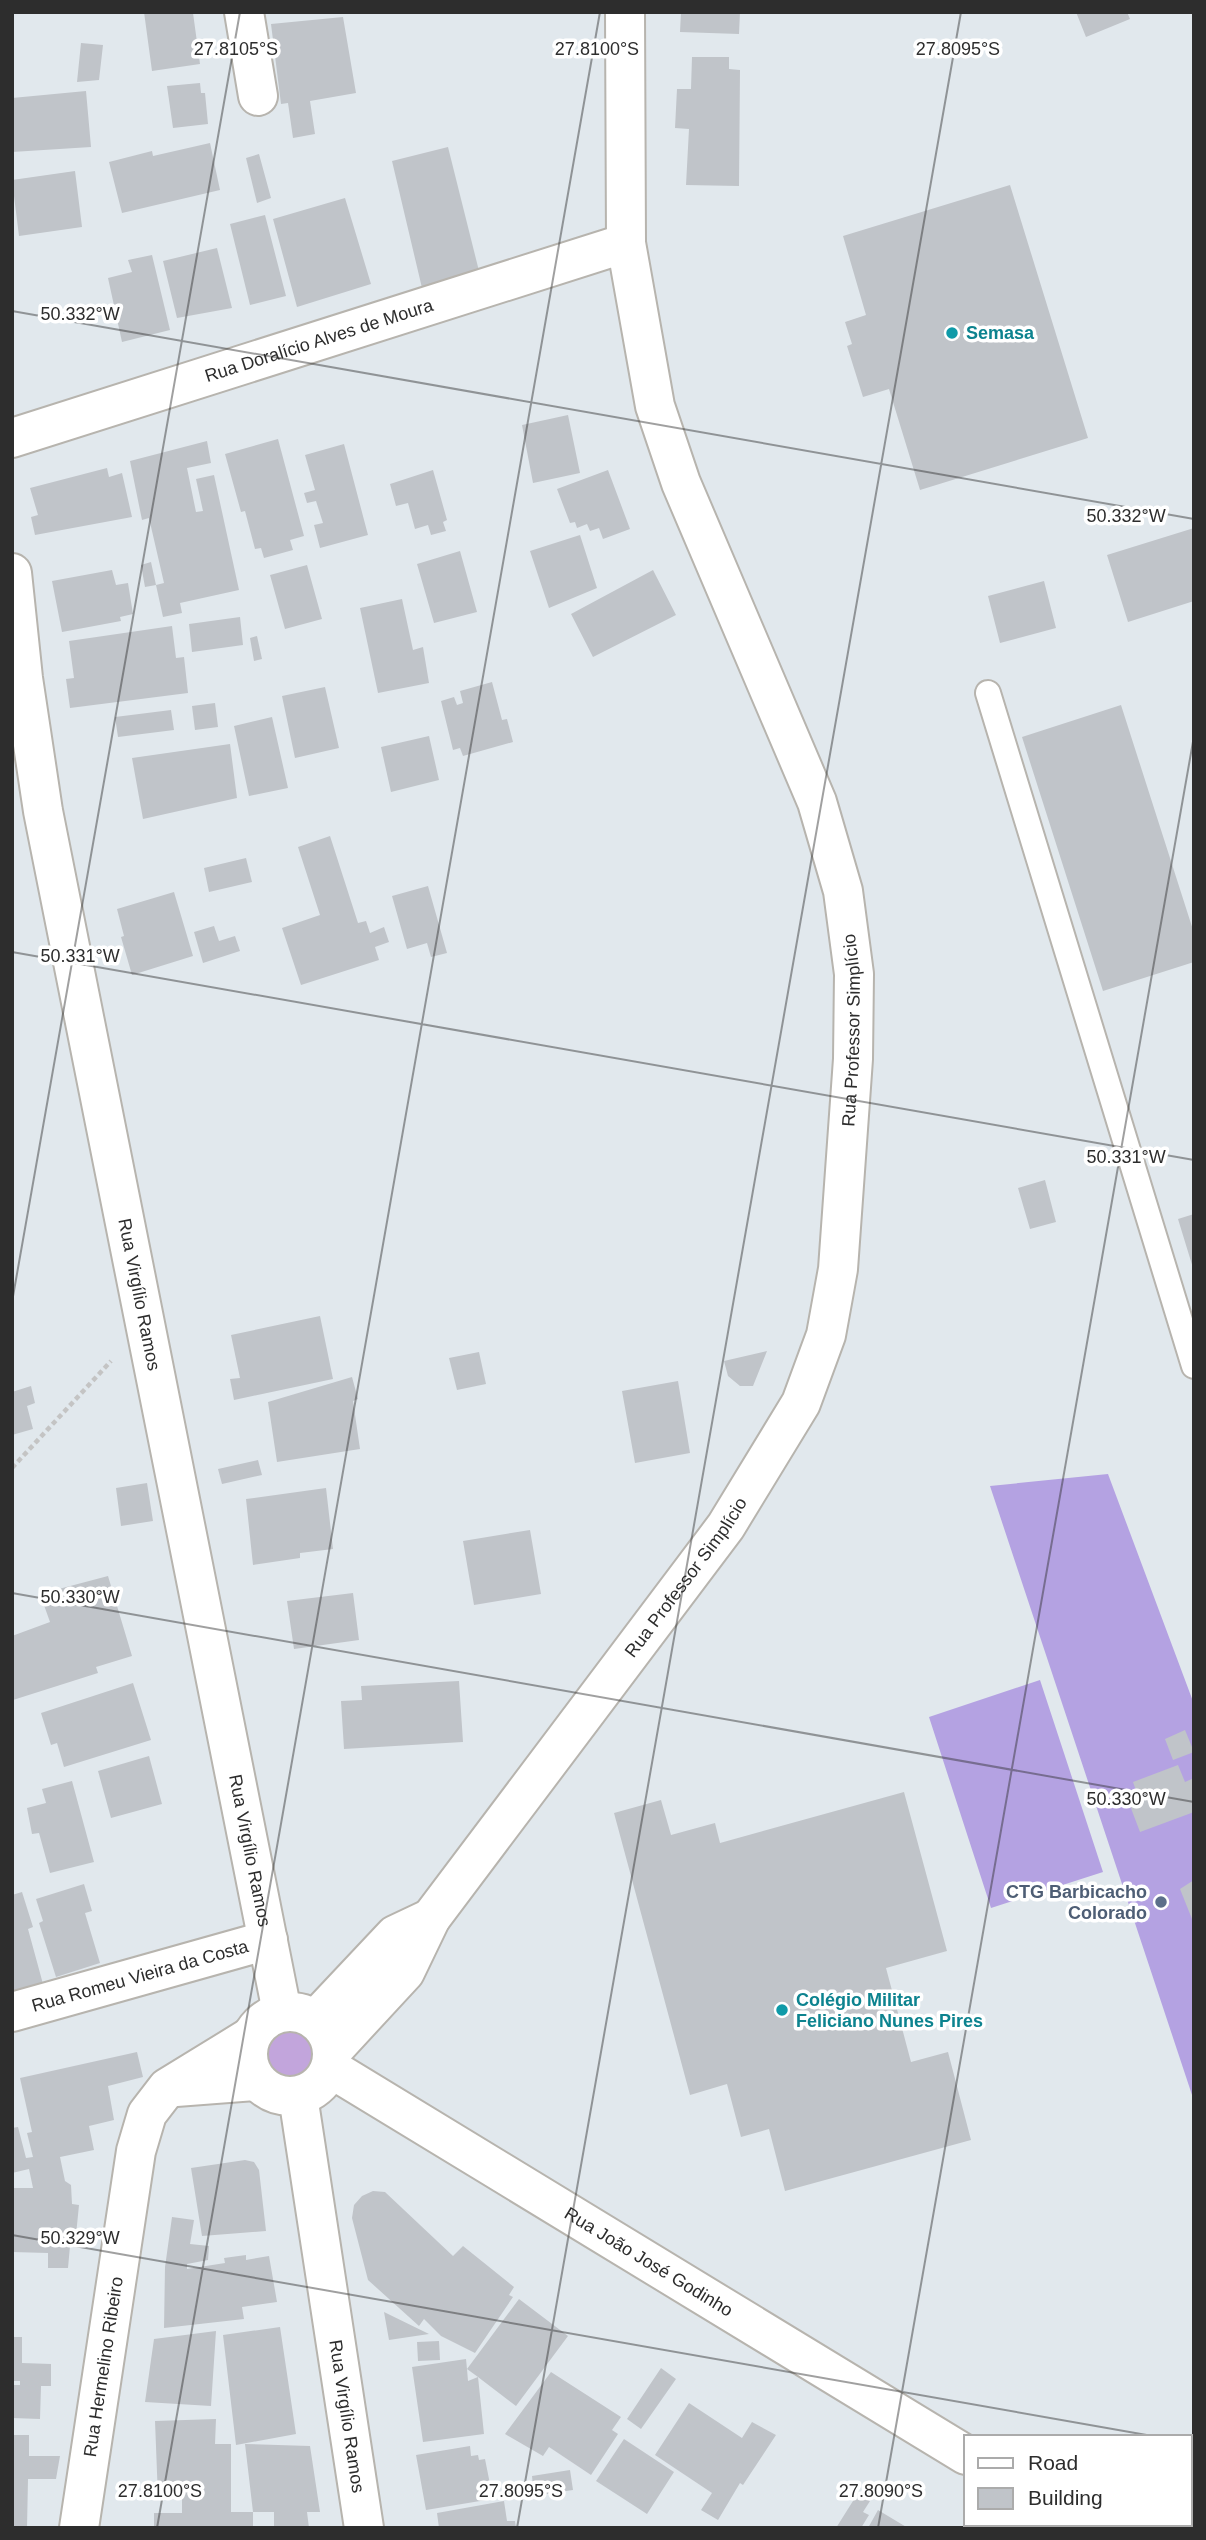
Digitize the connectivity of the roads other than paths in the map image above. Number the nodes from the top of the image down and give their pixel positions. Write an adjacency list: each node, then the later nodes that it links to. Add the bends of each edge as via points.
1 (244, 12): 3 (street)
2 (625, 12): 4 (street, Rua Professor Simplício)
3 (258, 96)
4 (626, 243): 5 (street, Rua Doralício Alves de Moura); 12 (street, Rua Professor Simplício, via 655,406 672,457 817,802 844,891 854,986 853,1059 838,1269 826,1335 802,1403 726,1526 431,1918 395,1935)
5 (12, 439)
6 (12, 573): 9 (street, Rua Virgílio Ramos, via 43,811)
7 (988, 693): 8 (lane)
8 (1194, 1366)
9 (268, 1940): 10 (street, Rua Romeu Vieira da Costa); 12 (street, Rua Virgílio Ramos)
10 (12, 2012)
11 (250, 2038): 12 (street, via 269,2017); 13 (street, via 248,2060); 14 (street, Rua Hermelino Ribeiro)
12 (315, 2038): 15 (street, via 317,2086); 16 (street, Rua João José Godinho)
13 (256, 2081): 14 (street); 15 (street, via 275,2094)
14 (167, 2088): 17 (street, Rua Hermelino Ribeiro, via 147,2114 136,2151)
15 (298, 2096): 18 (street, Rua Virgílio Ramos)
16 (964, 2454)
17 (79, 2528)
18 (364, 2528)

